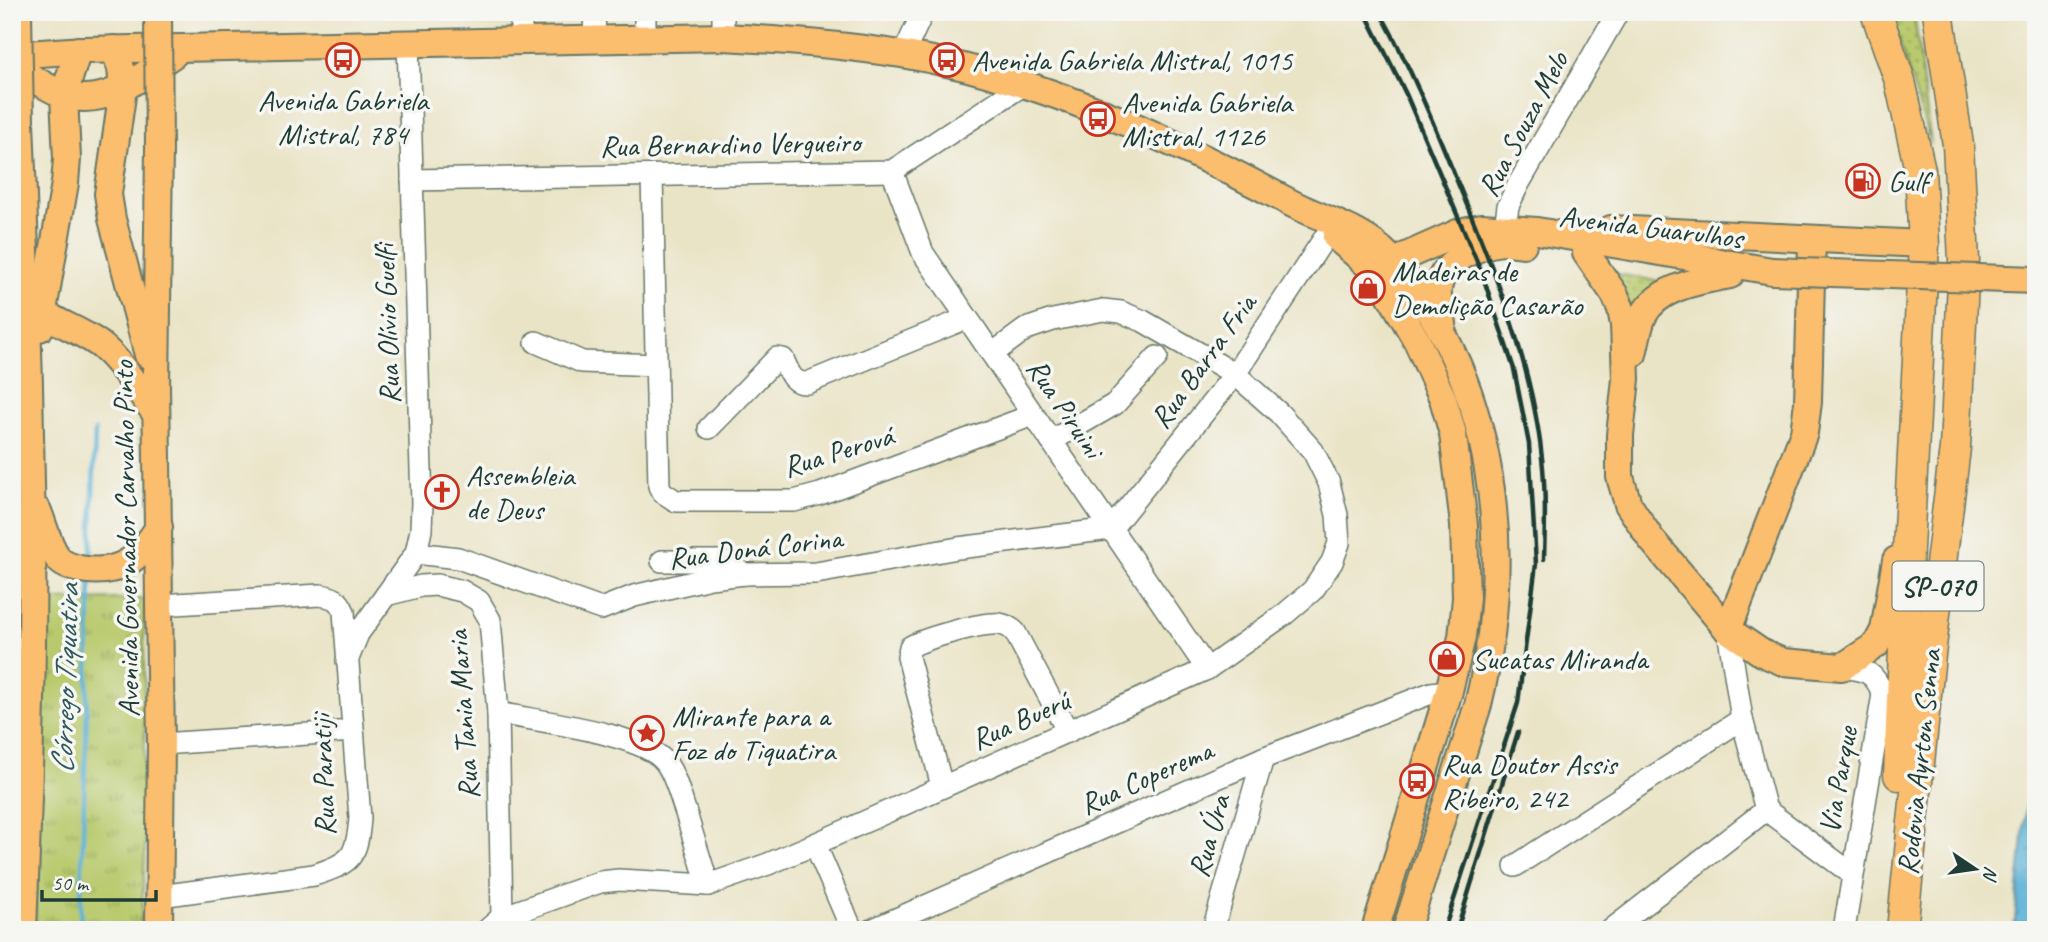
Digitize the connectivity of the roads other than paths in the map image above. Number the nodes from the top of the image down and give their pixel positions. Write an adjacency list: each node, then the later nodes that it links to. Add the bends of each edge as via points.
1 (18, 12): 38 (main road, bridge, via 20,122)
2 (158, 12): 47 (main road, Avenida Governador Carvalho Pinto, bridge)
3 (521, 12): 12 (street)
4 (594, 12): 11 (street)
5 (923, 12): 18 (street)
6 (1618, 12): 27 (street, Rua Souza Melo, via 1518,185)
7 (1876, 12): 32 (highway, via 1900,81 1920,170)
8 (1938, 12): 84 (highway, Rodovia Ayrton Senna / SP-070, via 1958,145 1964,260 1955,448)
9 (723, 24): 10 (main road); 18 (main road)
10 (645, 25): 11 (main road)
11 (595, 39): 12 (main road)
12 (521, 40): 13 (main road)
13 (408, 42): 14 (main road); 25 (street, Rua Olívio Guelfi)
14 (184, 47): 15 (main road); 21 (main road)
15 (114, 49): 16 (main road); 21 (main road)
16 (78, 50): 17 (main road); 22 (main road)
17 (12, 55)
18 (903, 55): 20 (main road)
19 (12, 66): 22 (main road)
20 (1023, 85): 23 (street, Rua Bernardino Vergueiro); 26 (main road, via 1203,156)
21 (123, 89): 22 (main road, via 101,97); 47 (main road, via 108,194)
22 (64, 95): 38 (main road, via 65,183)
23 (892, 171): 24 (street, Rua Bernardino Vergueiro); 39 (street, Rua Piruini, via 923,253)
24 (652, 175): 25 (street, Rua Bernardino Vergueiro); 44 (street)
25 (412, 180): 56 (street, Rua Olívio Guelfi, via 422,503)
26 (1325, 223): 29 (main road); 35 (main road, via 1368,265); 45 (street, Rua Barra Fria)
27 (1505, 228): 28 (main road, Avenida Guarulhos); 31 (main road, Avenida Guarulhos, via 1482,227)
28 (1537, 231): 30 (main road, Avenida Guarulhos, via 1595,228); 34 (main road, Avenida Guarulhos)
29 (1362, 238): 31 (main road); 35 (main road, via 1386,254)
30 (1812, 240): 32 (main road, Avenida Guarulhos); 63 (main road, via 1804,433)
31 (1437, 242): 35 (main road, Avenida Guarulhos, via 1406,256)
32 (1924, 244): 53 (highway)
33 (1586, 253): 36 (main road, Avenida Guarulhos); 40 (main road, Avenida Guarulhos, via 1502,242 1462,256 1442,277 1438,290); 46 (main road, via 1621,309)
34 (1771, 271): 36 (main road, Avenida Guarulhos); 37 (main road, bridge)
35 (1387, 272): 40 (main road, via 1419,293); 61 (main road, via 1443,399 1453,434 1464,524)
36 (1730, 275): 46 (main road, via 1668,292 1653,302 1643,317)
37 (2036, 280)
38 (35, 305): 48 (main road, via 106,349); 52 (main road, via 27,380)
39 (967, 318): 42 (street, Rua Piruini); 50 (street, via 807,383 794,381 783,359 777,358)
40 (1445, 336): 62 (main road, via 1477,418 1490,478)
41 (536, 342): 44 (street, via 582,362)
42 (992, 354): 45 (street, Rua Buerú, via 1026,329 1103,310 1143,321); 49 (street, Rua Piruini)
43 (1157, 357): 51 (street, via 1115,404)
44 (656, 365): 49 (street, Rua Perová, via 659,486 676,501 794,501)
45 (1236, 374): 55 (street, Rua Barra Fria); 68 (street, Rua Buerú, via 1313,451 1329,483 1339,543 1313,590)
46 (1626, 379): 63 (main road, via 1620,477 1628,504 1651,539)
47 (156, 388): 48 (main road, Avenida Governador Carvalho Pinto)
48 (156, 414): 54 (main road, Avenida Governador Carvalho Pinto)
49 (1033, 415): 51 (street, Rua Piruini)
50 (709, 428)
51 (1051, 441): 55 (street, Rua Piruini)
52 (30, 490): 54 (main road, via 57,558 69,567 96,572 122,566 138,555); 66 (main road)
53 (1910, 516): 67 (main road, via 1899,541 1884,630 1876,645); 84 (highway, via 1894,872)
54 (159, 527): 60 (main road, Avenida Governador Carvalho Pinto)
55 (1111, 529): 58 (street, Rua Doná Corina, via 958,548 816,573); 68 (street, Rua Piruini)
56 (416, 553): 58 (street, Rua Doná Corina, via 458,558 601,609 634,596); 59 (street, Rua Olívio Guelfi)
57 (663, 561): 58 (street, via 720,561)
58 (745, 574)
59 (386, 595): 65 (street, via 358,634); 71 (street, Rua Tania Maria, via 437,585 479,601 490,620)
60 (160, 605): 65 (street, Rua Paratiji, via 331,596 340,601 344,612); 75 (main road, Avenida Governador Carvalho Pinto)
61 (1465, 616): 62 (main road, via 1477,622); 69 (main road)
62 (1494, 621): 70 (main road)
63 (1728, 630): 67 (main road, via 1783,662); 72 (street)
64 (12, 645): 66 (street)
65 (347, 661): 73 (street, Rua Paratiji)
66 (32, 667): 87 (main road)
67 (1842, 667): 81 (street, Via Parque, via 1868,671 1883,694)
68 (1207, 669): 74 (street, Rua Buerú)
69 (1449, 691): 70 (main road); 76 (street, Rua Coperema, via 1431,693); 92 (main road)
70 (1478, 705): 93 (main road)
71 (498, 713): 82 (street, via 596,732 653,749 675,781); 85 (street, Rua Tania Maria)
72 (1742, 719): 78 (street); 80 (street)
73 (353, 731): 75 (street); 83 (street, Rua Paratiji, via 360,818 358,844 351,857 314,875)
74 (1068, 732): 77 (street, Rua Buerú); 77 (street, via 1010,627 977,626 920,641 910,647 908,657)
75 (161, 744): 83 (main road, Avenida Governador Carvalho Pinto)
76 (1263, 758): 86 (street, Rua Coperema); 91 (street, Rua Úra)
77 (942, 786): 79 (street, Rua Buerú)
78 (1766, 810): 81 (street); 94 (street)
79 (815, 844): 82 (street, Rua Buerú); 89 (street)
80 (1515, 866)
81 (1852, 874): 95 (street, Via Parque)
82 (708, 885): 85 (street, Rua Buerú, via 600,882)
83 (160, 896): 88 (main road, Avenida Governador Carvalho Pinto)
84 (1903, 920)
85 (495, 924)
86 (894, 925): 90 (street, Rua Coperema)
87 (23, 930)
88 (159, 930)
89 (852, 930)
90 (871, 930)
91 (1213, 930)
92 (1375, 930)
93 (1406, 930)
94 (1611, 930)
95 (1844, 930)

